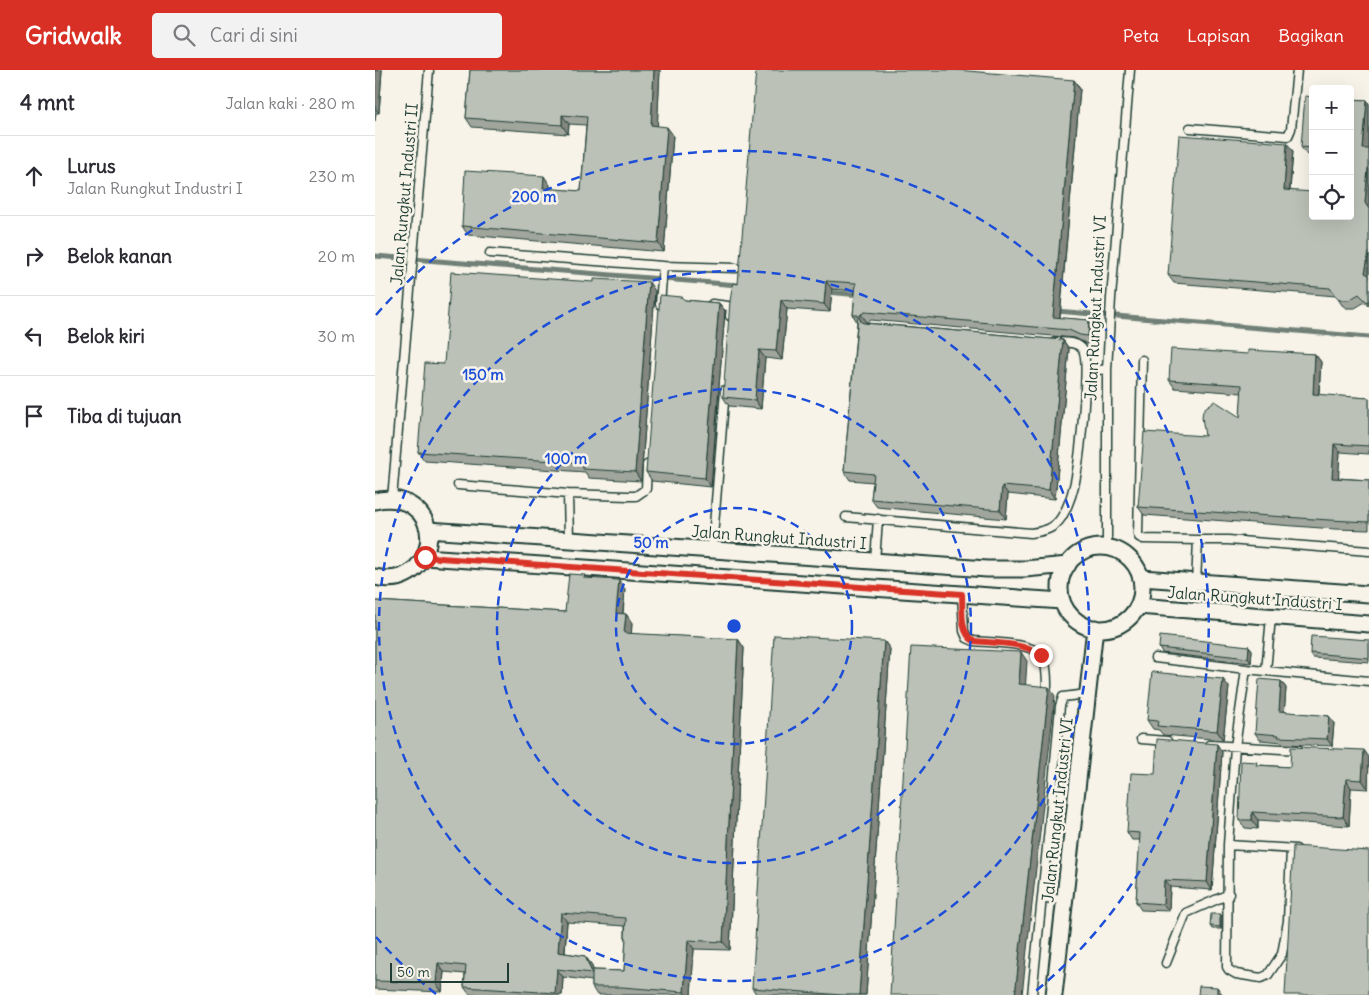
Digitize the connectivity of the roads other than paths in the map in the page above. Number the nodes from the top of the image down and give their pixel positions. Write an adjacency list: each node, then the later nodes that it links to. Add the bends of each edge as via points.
1 (429, 70): 19 (lane, Jalan Rungkut Industri II)
2 (1130, 70): 14 (lane, Jalan Rungkut Industri VI)
3 (1297, 70): 4 (lane, via 1291,128 1287,136)
4 (1190, 128)
5 (490, 253): 7 (lane)
6 (736, 268): 7 (lane)
7 (663, 269): 9 (lane)
8 (701, 303): 10 (lane, via 729,306)
9 (660, 311)
10 (729, 328)
11 (1045, 342): 13 (lane, via 1082,347)
12 (1142, 360): 25 (lane, via 1138,534 1143,539)
13 (1087, 369): 14 (lane); 22 (lane, via 1077,473 1066,509 1055,526 1031,533)
14 (1107, 370): 26 (lane, Jalan Rungkut Industri VI)
15 (726, 377): 27 (lane)
16 (648, 459): 18 (lane, via 646,489 636,496)
17 (458, 485): 18 (lane)
18 (568, 494): 24 (lane)
19 (392, 499): 20 (street); 23 (street, via 415,509)
20 (375, 501)
21 (847, 517): 22 (lane)
22 (878, 520): 30 (lane)
23 (428, 530): 24 (street, Jalan Rungkut Industri I); 29 (street, via 429,544)
24 (569, 540): 27 (street, Jalan Rungkut Industri I)
25 (1198, 540): 28 (lane); 34 (lane)
26 (1107, 548): 31 (street, via 1092,548); 33 (street, via 1129,558)
27 (712, 550): 30 (street, Jalan Rungkut Industri I)
28 (1369, 551)
29 (425, 557): 32 (street, via 415,570 401,578); 35 (street)
30 (875, 561): 31 (street, Jalan Rungkut Industri I, via 987,569)
31 (1068, 564): 37 (street, via 1060,588)
32 (375, 578)
33 (1141, 578): 34 (street, Jalan Rungkut Industri I); 38 (street)
34 (1197, 583): 36 (street, Jalan Rungkut Industri I)
35 (962, 594): 37 (street); 46 (lane, via 967,638 1031,648 1041,655 1045,664)
36 (1369, 594)
37 (1062, 601): 41 (street, via 1069,614 1081,624)
38 (1138, 606): 39 (street, Jalan Rungkut Industri I); 41 (street, via 1120,624)
39 (1271, 618): 40 (street, Jalan Rungkut Industri I); 44 (lane)
40 (1369, 624)
41 (1095, 628): 47 (street, Jalan Rungkut Industri VI)
42 (1155, 658): 43 (lane)
43 (1246, 669): 44 (lane); 51 (lane)
44 (1266, 671): 45 (lane)
45 (1369, 681)
46 (1047, 687)
47 (1087, 694): 53 (lane, via 1063,697 1060,706); 54 (street, Jalan Rungkut Industri VI)
48 (1141, 739): 49 (lane)
49 (1178, 742)
50 (1197, 744): 51 (lane)
51 (1235, 747): 52 (lane); 55 (lane)
52 (1309, 750)
53 (1049, 828): 54 (lane); 59 (lane)
54 (1072, 830): 60 (street, Jalan Rungkut Industri VI)
55 (1228, 845): 56 (lane); 58 (lane)
56 (1291, 849): 57 (lane); 58 (lane, via 1282,954 1268,975 1261,978 1236,974 1227,967)
57 (1301, 849)
58 (1229, 894): 61 (lane, via 1186,913)
59 (1042, 898): 60 (lane); 62 (lane)
60 (1064, 899): 63 (street, Jalan Rungkut Industri VI)
61 (1166, 963)
62 (1032, 995)
63 (1054, 995)

